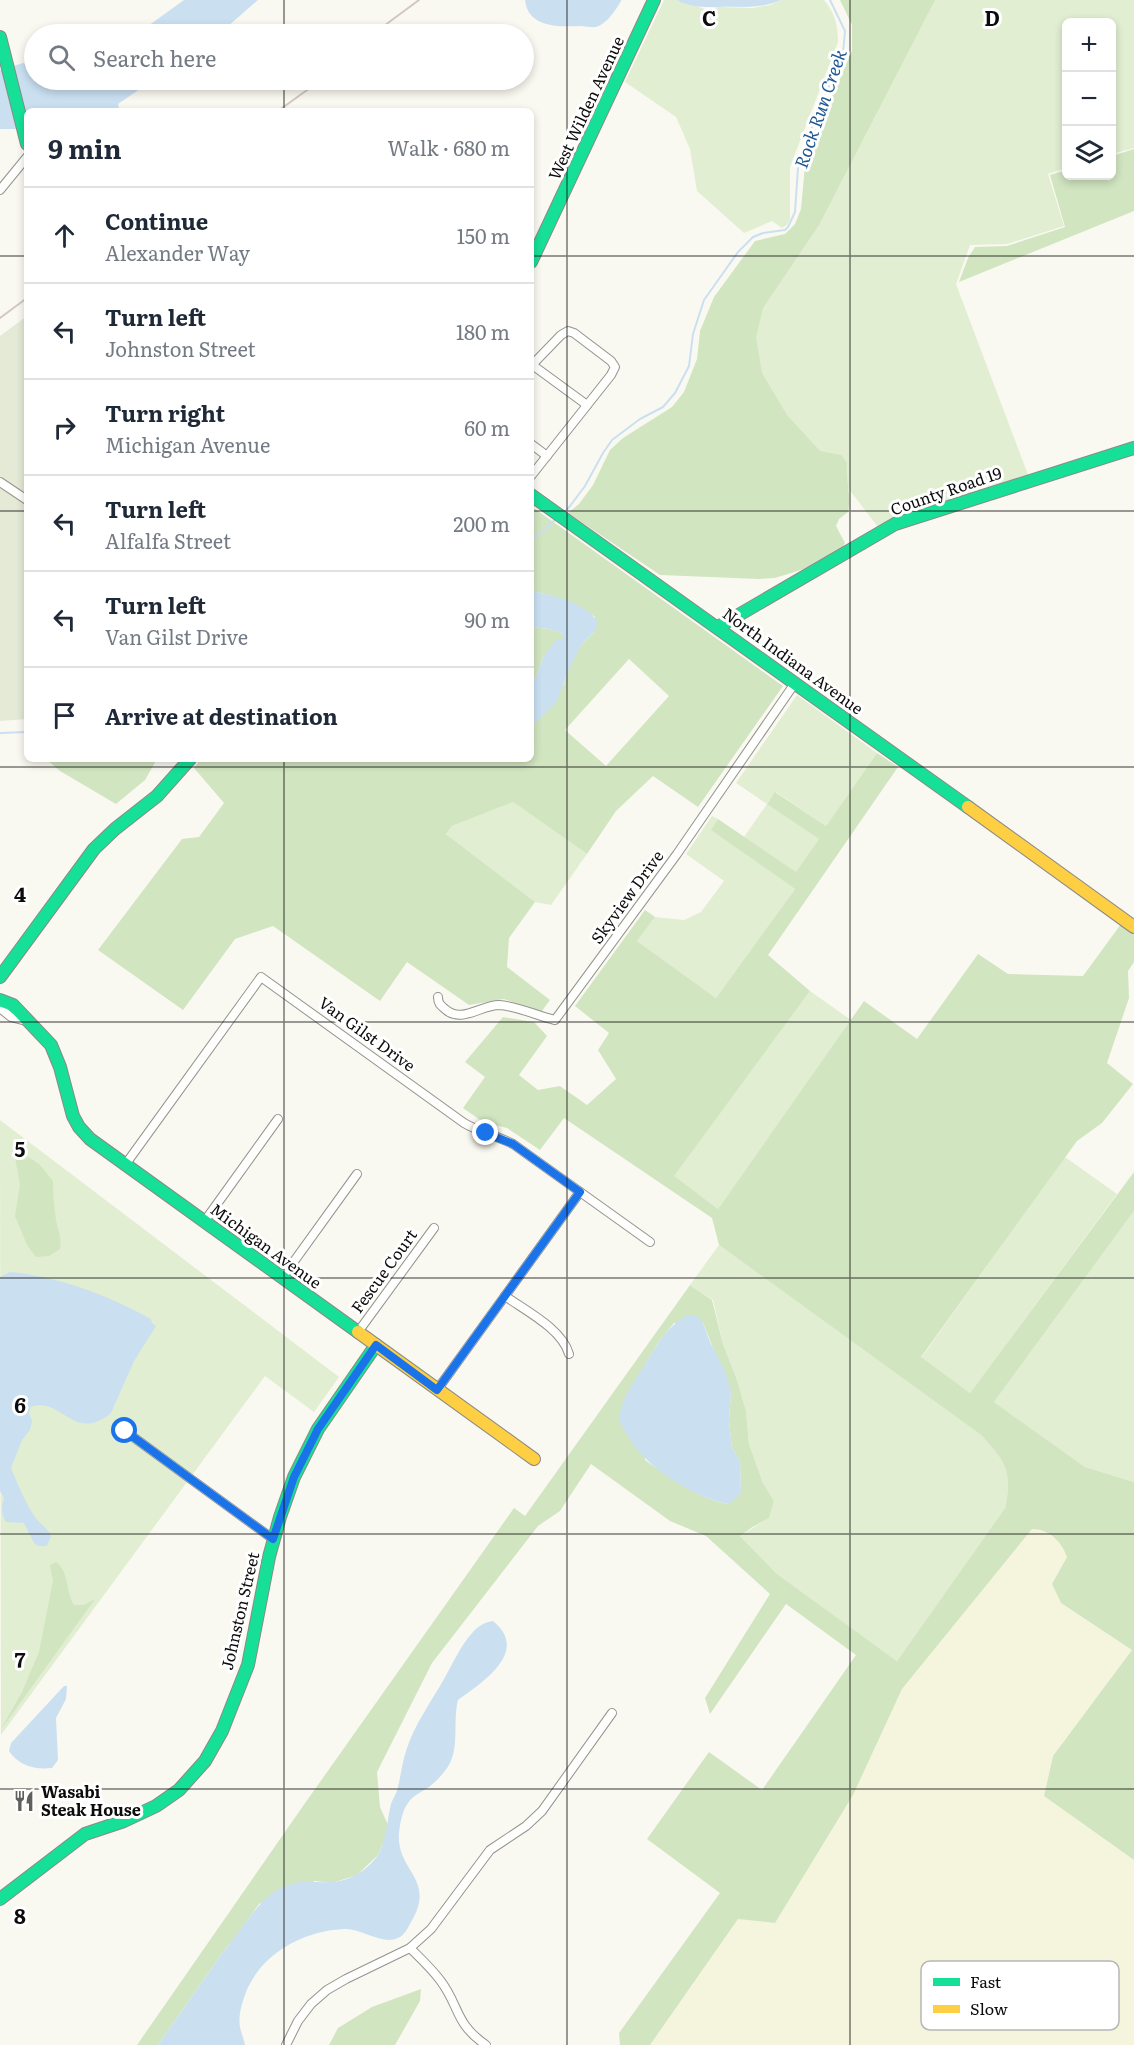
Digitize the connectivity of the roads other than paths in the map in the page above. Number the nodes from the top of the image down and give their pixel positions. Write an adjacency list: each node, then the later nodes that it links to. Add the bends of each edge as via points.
1 (652, 3): 6 (street, West Wilden Avenue)
2 (0, 37): 3 (street)
3 (24, 130)
4 (24, 161): 5 (street)
5 (0, 190)
6 (534, 256)
7 (534, 362): 9 (street, via 568,331 611,361 615,367)
8 (534, 365): 9 (street)
9 (587, 405): 12 (street)
10 (534, 446): 12 (street)
11 (1134, 448): 17 (street, County Road 19, via 896,524)
12 (547, 456): 13 (street)
13 (534, 472)
14 (0, 482): 16 (street)
15 (534, 497): 17 (street, North Indiana Avenue)
16 (24, 499)
17 (718, 627): 18 (street, North Indiana Avenue)
18 (795, 683): 20 (street, North Indiana Avenue); 22 (street, Skyview Drive, via 677,854 555,1020 500,1005 465,1015 454,1014 438,1002)
19 (187, 762): 21 (street, via 157,796 94,849)
20 (1134, 927)
21 (0, 977)
22 (438, 997)
23 (0, 1000): 25 (street, Michigan Avenue, via 8,1001)
24 (0, 1008): 25 (street, Michigan Avenue, via 11,1017)
25 (28, 1021): 27 (street, Michigan Avenue, via 45,1036 54,1051 78,1125)
26 (278, 1119): 30 (street)
27 (125, 1165): 29 (street, Van Gilst Drive, via 261,976 464,1123 513,1144); 30 (street, Michigan Avenue)
28 (357, 1174): 33 (street)
29 (580, 1192): 32 (street, Van Gilst Drive); 34 (street)
30 (204, 1222): 33 (street, Michigan Avenue)
31 (434, 1228): 35 (street, Fescue Court)
32 (650, 1242)
33 (282, 1278): 35 (street, Michigan Avenue)
34 (505, 1296): 37 (street, via 558,1334); 38 (street)
35 (358, 1332): 36 (street, Michigan Avenue)
36 (376, 1345): 38 (street, Michigan Avenue); 41 (street, Johnston Street, via 318,1429 294,1477)
37 (569, 1354)
38 (437, 1390): 40 (street, Michigan Avenue)
39 (125, 1431): 41 (street)
40 (534, 1459)
41 (273, 1539): 43 (street, Johnston Street, via 248,1665 222,1731 205,1761 186,1783 156,1806 85,1834)
42 (612, 1713): 44 (street, via 542,1811 490,1850 431,1929)
43 (0, 1899)
44 (410, 1948): 45 (street, via 327,1990 298,2021); 46 (street, via 440,1980 468,2031)
45 (286, 2045)
46 (486, 2045)

